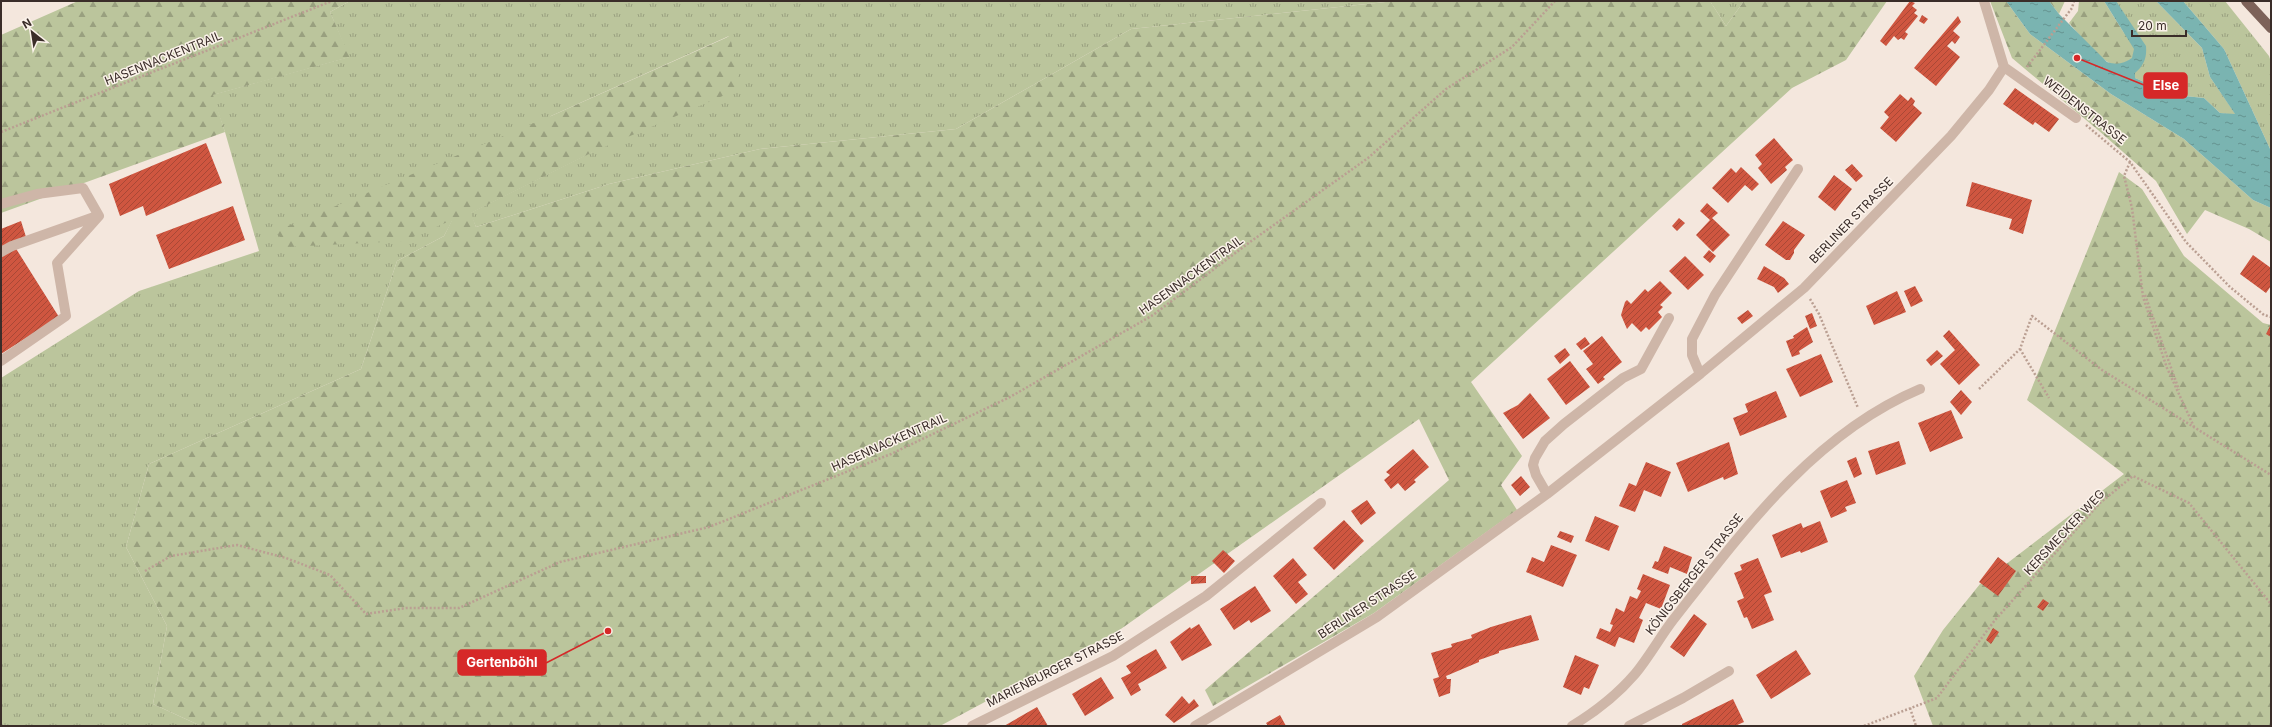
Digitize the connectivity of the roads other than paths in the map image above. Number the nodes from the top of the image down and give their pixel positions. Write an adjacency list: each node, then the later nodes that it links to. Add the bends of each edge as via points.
1 (1984, 1): 4 (street)
2 (2246, 1): 3 (main road)
3 (2271, 28)
4 (2004, 66): 5 (street, WEIDENSTRASSE); 12 (street, BERLINER STRASSE, via 1989,90 1951,136 1804,288)
5 (2076, 118)
6 (1798, 169): 12 (street, via 1715,295 1692,339 1692,355)
7 (1, 204): 8 (street, via 37,194 83,188)
8 (99, 216): 9 (street); 11 (street, via 57,263 66,316)
9 (1, 252)
10 (1669, 318): 14 (street, via 1641,369 1623,378 1545,441 1533,465)
11 (1, 361)
12 (1700, 374): 14 (street, BERLINER STRASSE)
13 (1920, 389): 19 (street, KÖNIGSBERGER STRASSE, via 1895,399 1862,419 1815,458 1744,529 1635,674 1611,698)
14 (1547, 494): 18 (street, BERLINER STRASSE, via 1377,617)
15 (1321, 503): 17 (street, MARIENBURGER STRASSE, via 1206,596 1113,656)
16 (1729, 671): 20 (street)
17 (972, 726)
18 (1195, 726)
19 (1572, 726)
20 (1629, 726)

